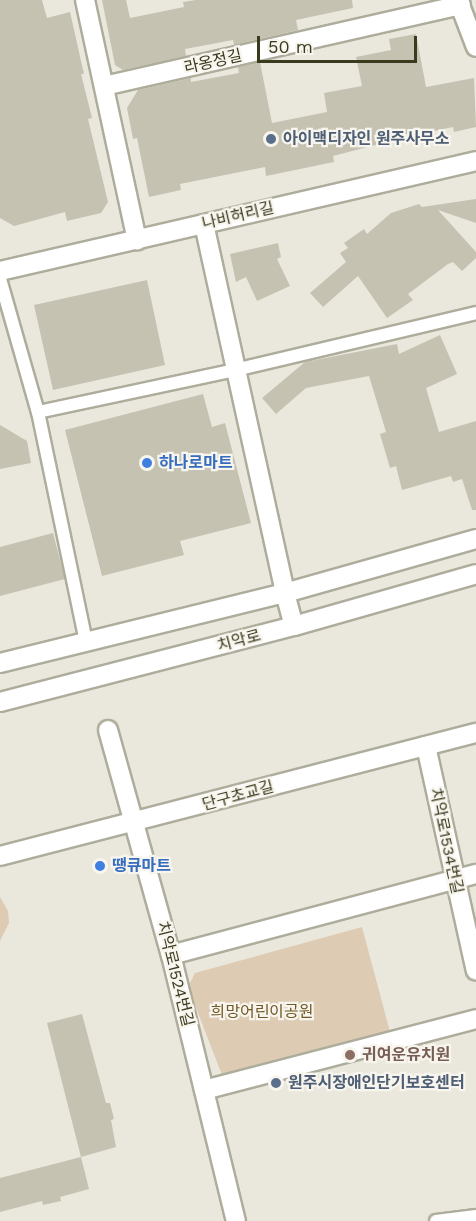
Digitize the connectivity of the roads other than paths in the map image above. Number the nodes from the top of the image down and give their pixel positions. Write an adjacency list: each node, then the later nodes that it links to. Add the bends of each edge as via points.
1 (85, 0): 4 (street)
2 (459, 2): 3 (street, 라옹정길); 4 (street, 라옹정길)
3 (476, 47)
4 (104, 86): 7 (street)
5 (476, 161): 6 (street, 나비허리길)
6 (204, 224): 7 (street, 나비허리길); 11 (street)
7 (137, 240): 8 (street, 나비허리길)
8 (0, 271)
9 (0, 279): 12 (lane)
10 (476, 313): 11 (lane)
11 (235, 370): 12 (lane); 15 (street)
12 (38, 412): 17 (lane)
13 (476, 539): 15 (street)
14 (476, 574): 16 (street, 치악로)
15 (285, 593): 16 (street); 17 (street)
16 (294, 627): 19 (street, 치악로)
17 (86, 642): 18 (street)
18 (0, 663)
19 (0, 702)
20 (108, 730): 23 (street, 치악로1524번길)
21 (476, 733): 22 (street, 단구초교길)
22 (426, 746): 23 (street, 단구초교길); 26 (street, 치악로1534번길)
23 (134, 823): 24 (street, 단구초교길); 27 (street, 치악로1524번길)
24 (0, 856)
25 (476, 874): 26 (street)
26 (454, 879): 27 (street); 28 (street, 치악로1534번길)
27 (171, 955): 30 (street, 치악로1524번길)
28 (476, 971)
29 (476, 1019): 30 (street)
30 (204, 1090): 32 (street, 치악로1524번길)
31 (476, 1216): 33 (lane)
32 (236, 1221)
33 (436, 1221)

